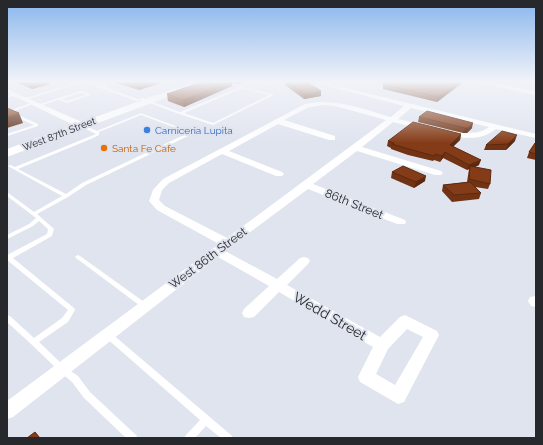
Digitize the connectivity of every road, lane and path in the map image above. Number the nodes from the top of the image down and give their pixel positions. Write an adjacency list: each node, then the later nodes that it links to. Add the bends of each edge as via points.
1 (31, 102): 8 (street)
2 (46, 102): 8 (lane)
3 (137, 102): 14 (main road, West 87th Street)
4 (147, 102): 11 (lane)
5 (207, 102): 11 (lane)
6 (262, 102): 11 (lane, via 213,124)
7 (397, 102): 9 (street)
8 (36, 104): 10 (lane); 14 (street)
9 (410, 105): 12 (street, West 86th Street); 15 (street)
10 (8, 111): 17 (lane, via 37,125)
11 (180, 113)
12 (393, 119): 13 (street, via 324,103 307,105); 15 (street, via 453,135 473,136 486,133); 21 (street, West 86th Street)
13 (278, 121): 19 (street); 22 (street)
14 (78, 124): 16 (lane); 20 (main road, West 87th Street); 23 (main road, West 87th Street)
15 (495, 126): 18 (street)
16 (97, 132): 25 (lane, via 98,134 92,137); 30 (lane, via 141,114 189,132 84,184)
17 (7, 135)
18 (536, 136)
19 (332, 138)
20 (7, 147)
21 (356, 148): 26 (street); 28 (street, West 86th Street)
22 (222, 152): 27 (street); 34 (street, Wedd Street, via 166,181 155,193 154,201)
23 (7, 153)
24 (8, 166): 25 (lane)
25 (16, 168): 30 (lane)
26 (438, 173)
27 (279, 174)
28 (307, 185): 32 (street, 86th Street); 34 (street, West 86th Street)
29 (7, 194): 31 (lane)
30 (66, 196): 31 (lane)
31 (36, 216): 33 (lane, via 31,225); 36 (lane, via 51,229 50,235)
32 (401, 222)
33 (7, 237)
34 (222, 247): 38 (street, Wedd Street); 39 (street, West 86th Street)
35 (78, 257): 39 (lane)
36 (7, 258): 43 (lane, via 72,310 65,320)
37 (304, 261): 38 (street, Wedd Street)
38 (278, 286): 40 (street, Wedd Street); 44 (street, Wedd Street)
39 (145, 306): 42 (street, West 86th Street)
40 (249, 313)
41 (7, 318): 43 (lane)
42 (107, 334): 45 (street, West 86th Street); 47 (lane)
43 (34, 342): 45 (lane)
44 (382, 345): 44 (street, via 366,378 398,396 432,335 405,321)
45 (62, 369): 46 (street, West 86th Street); 48 (lane)
46 (7, 411)
47 (206, 420): 49 (lane); 50 (lane)
48 (133, 438)
49 (189, 438)
50 (228, 438)

